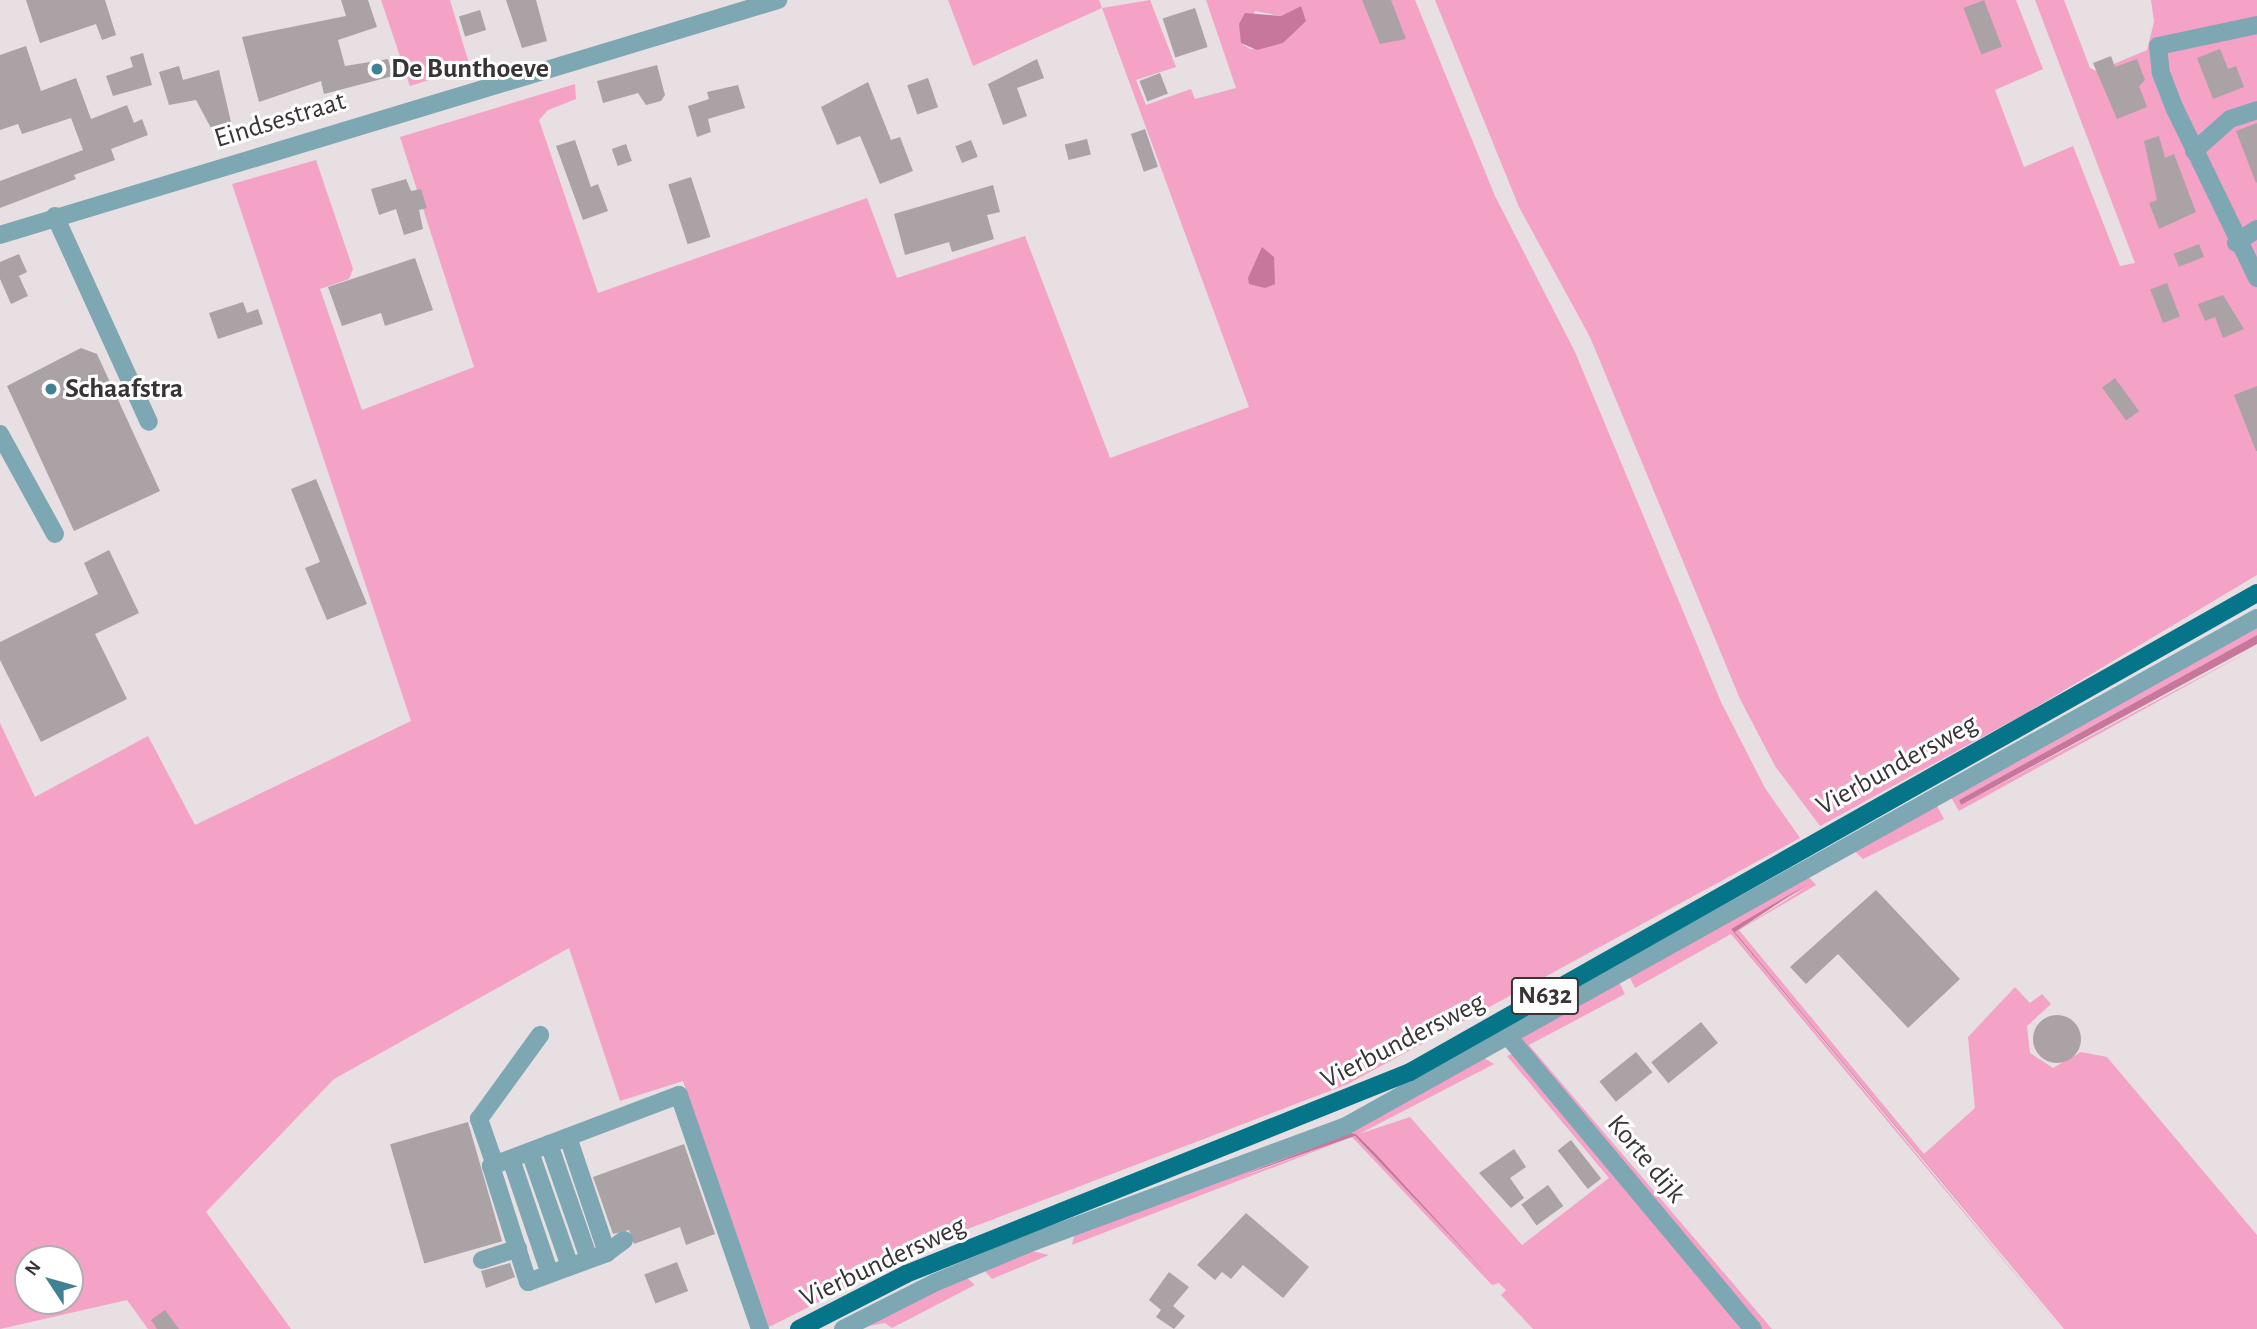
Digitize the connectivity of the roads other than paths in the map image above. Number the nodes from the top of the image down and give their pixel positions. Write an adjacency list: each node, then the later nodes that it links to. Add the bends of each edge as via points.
1 (778, 0): 5 (street, Eindsestraat)
2 (2257, 26): 4 (street, via 2158,46 2161,73)
3 (2257, 110): 4 (street, via 2230,119)
4 (2194, 151): 8 (street)
5 (55, 216): 7 (street, Eindsestraat); 10 (street)
6 (2257, 229): 8 (street)
7 (0, 235)
8 (2236, 243): 9 (street)
9 (2257, 278)
10 (149, 422)
11 (0, 434): 12 (street)
12 (55, 534)
13 (2257, 593): 15 (main road, Vierbundersweg / N632)
14 (2257, 618): 17 (street, Vierbundersweg)
15 (1498, 1023): 17 (street, Korte dijk); 30 (main road, Vierbundersweg / N632, via 1410,1072 1313,1116 906,1274)
16 (540, 1035): 21 (street, via 479,1119)
17 (1508, 1039): 31 (street, Vierbundersweg, via 1344,1127 1035,1241 934,1283); 32 (street, Korte dijk)
18 (568, 1137): 19 (street); 24 (street); 29 (street, via 679,1095)
19 (549, 1144): 20 (street); 25 (street)
20 (530, 1152): 21 (street); 27 (street)
21 (503, 1162): 23 (street); 28 (street)
22 (624, 1240): 24 (street)
23 (518, 1248): 26 (street); 28 (street, via 528,1282)
24 (607, 1253): 25 (street)
25 (589, 1259): 27 (street)
26 (482, 1260)
27 (570, 1266): 28 (street)
28 (551, 1274)
29 (760, 1329)
30 (799, 1329)
31 (843, 1329)
32 (1754, 1329)

